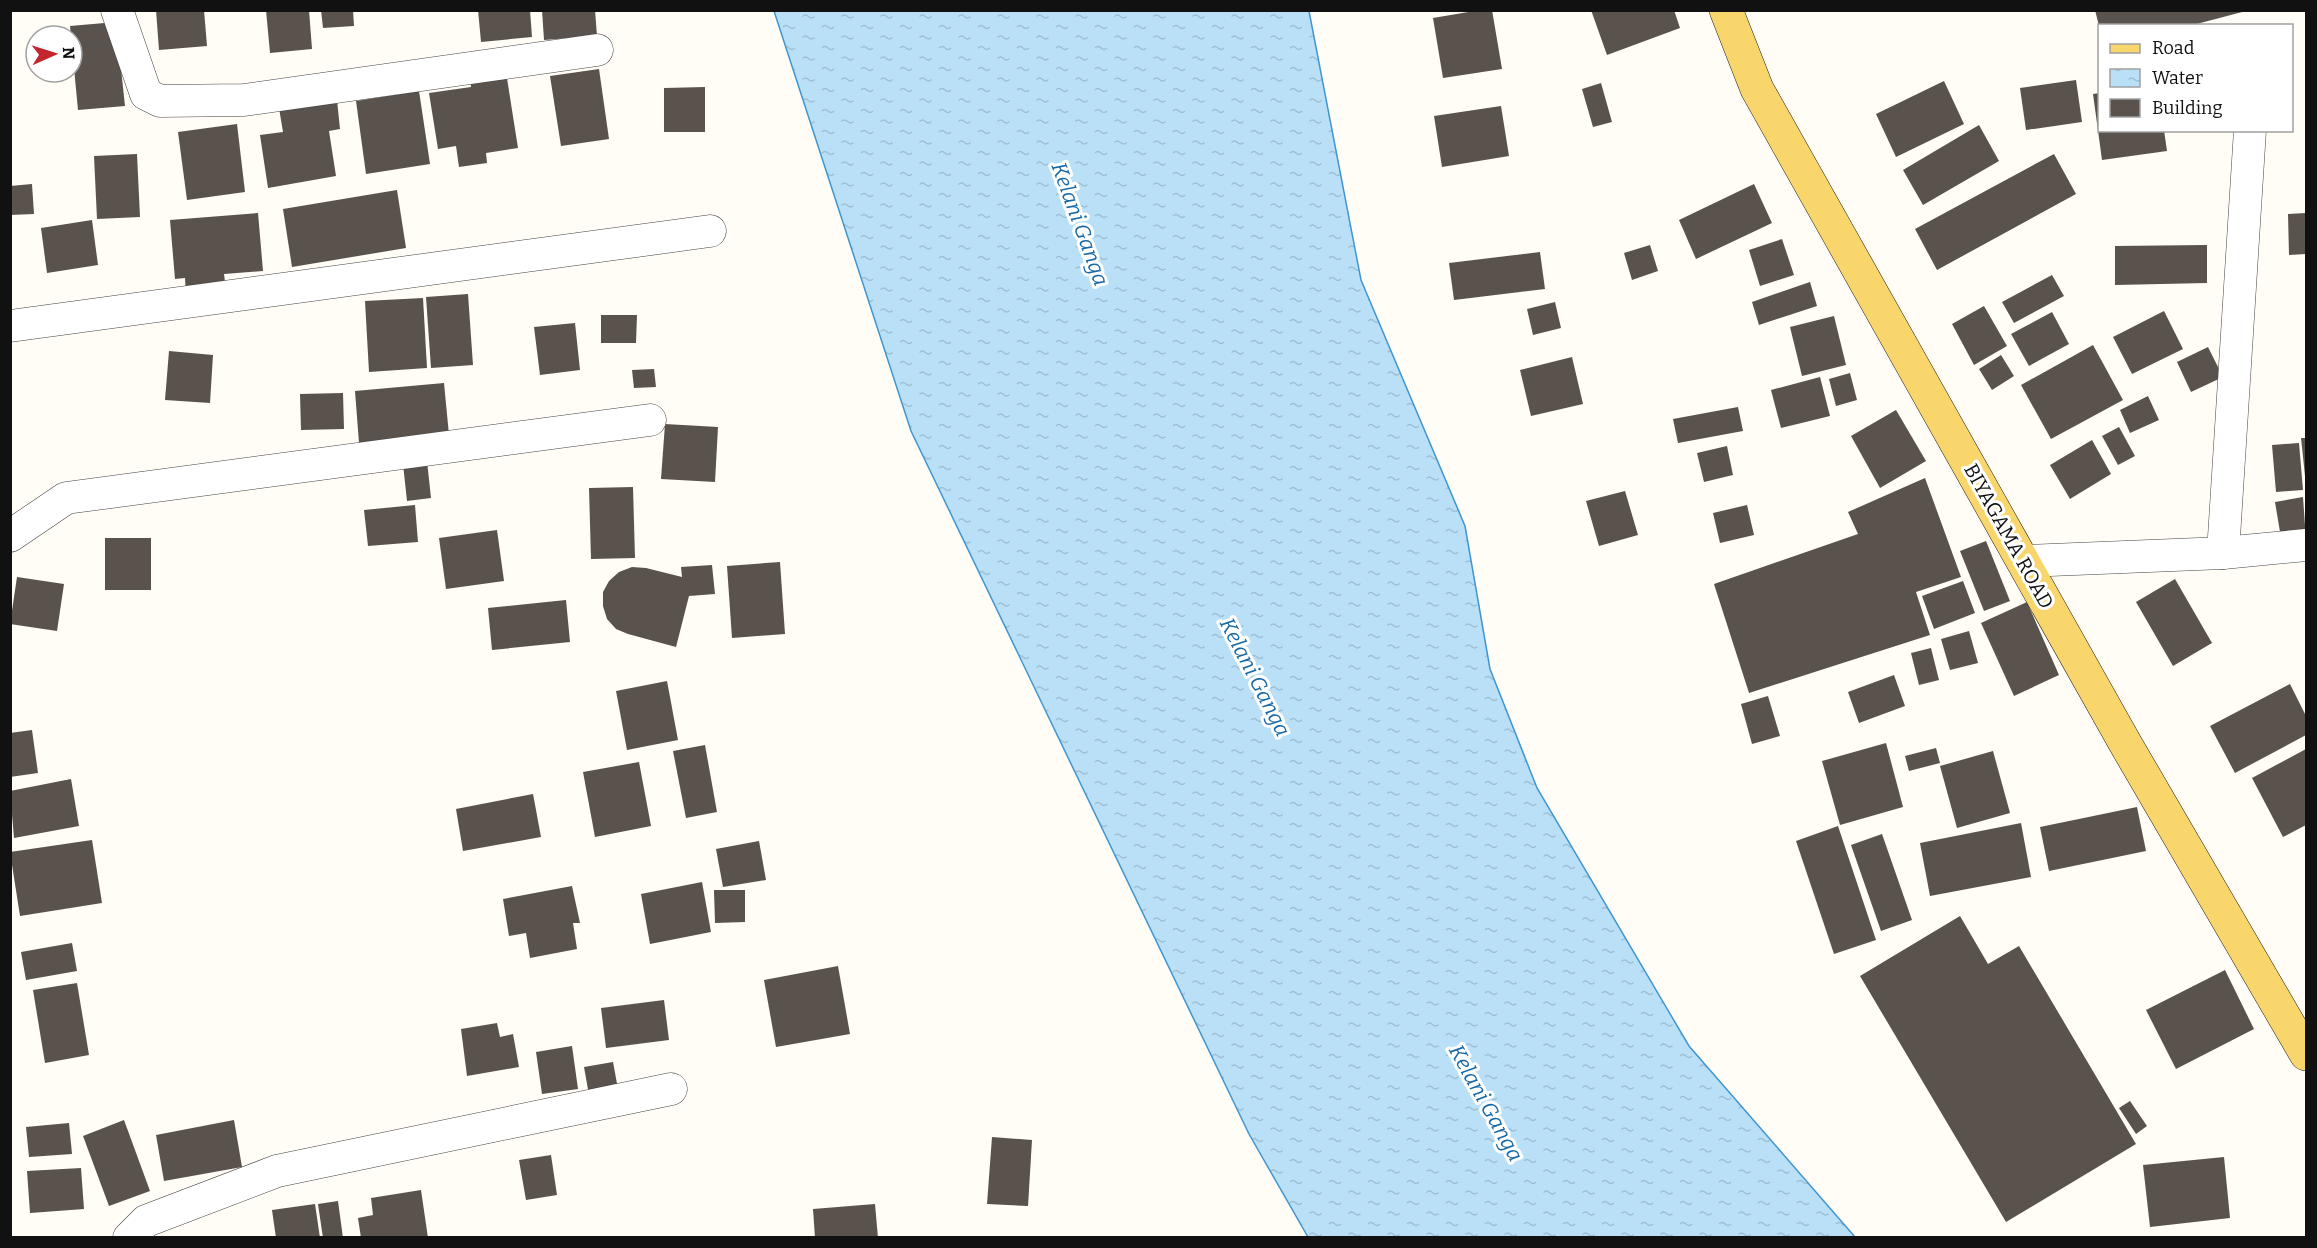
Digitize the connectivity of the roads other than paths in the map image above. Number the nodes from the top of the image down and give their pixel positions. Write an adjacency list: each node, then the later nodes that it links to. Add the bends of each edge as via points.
1 (117, 10): 3 (street, via 146,94 160,101 244,100)
2 (1726, 10): 11 (main road, BIYAGAMA ROAD, via 1757,89)
3 (597, 50)
4 (2250, 132): 10 (street)
5 (710, 231): 6 (street)
6 (10, 327)
7 (650, 420): 8 (street, via 66,498)
8 (10, 536)
9 (2307, 545): 10 (street)
10 (2223, 553): 11 (street)
11 (2024, 561): 12 (main road, BIYAGAMA ROAD)
12 (2307, 1054)
13 (671, 1089): 14 (street, via 277,1171 146,1221)
14 (129, 1238)

